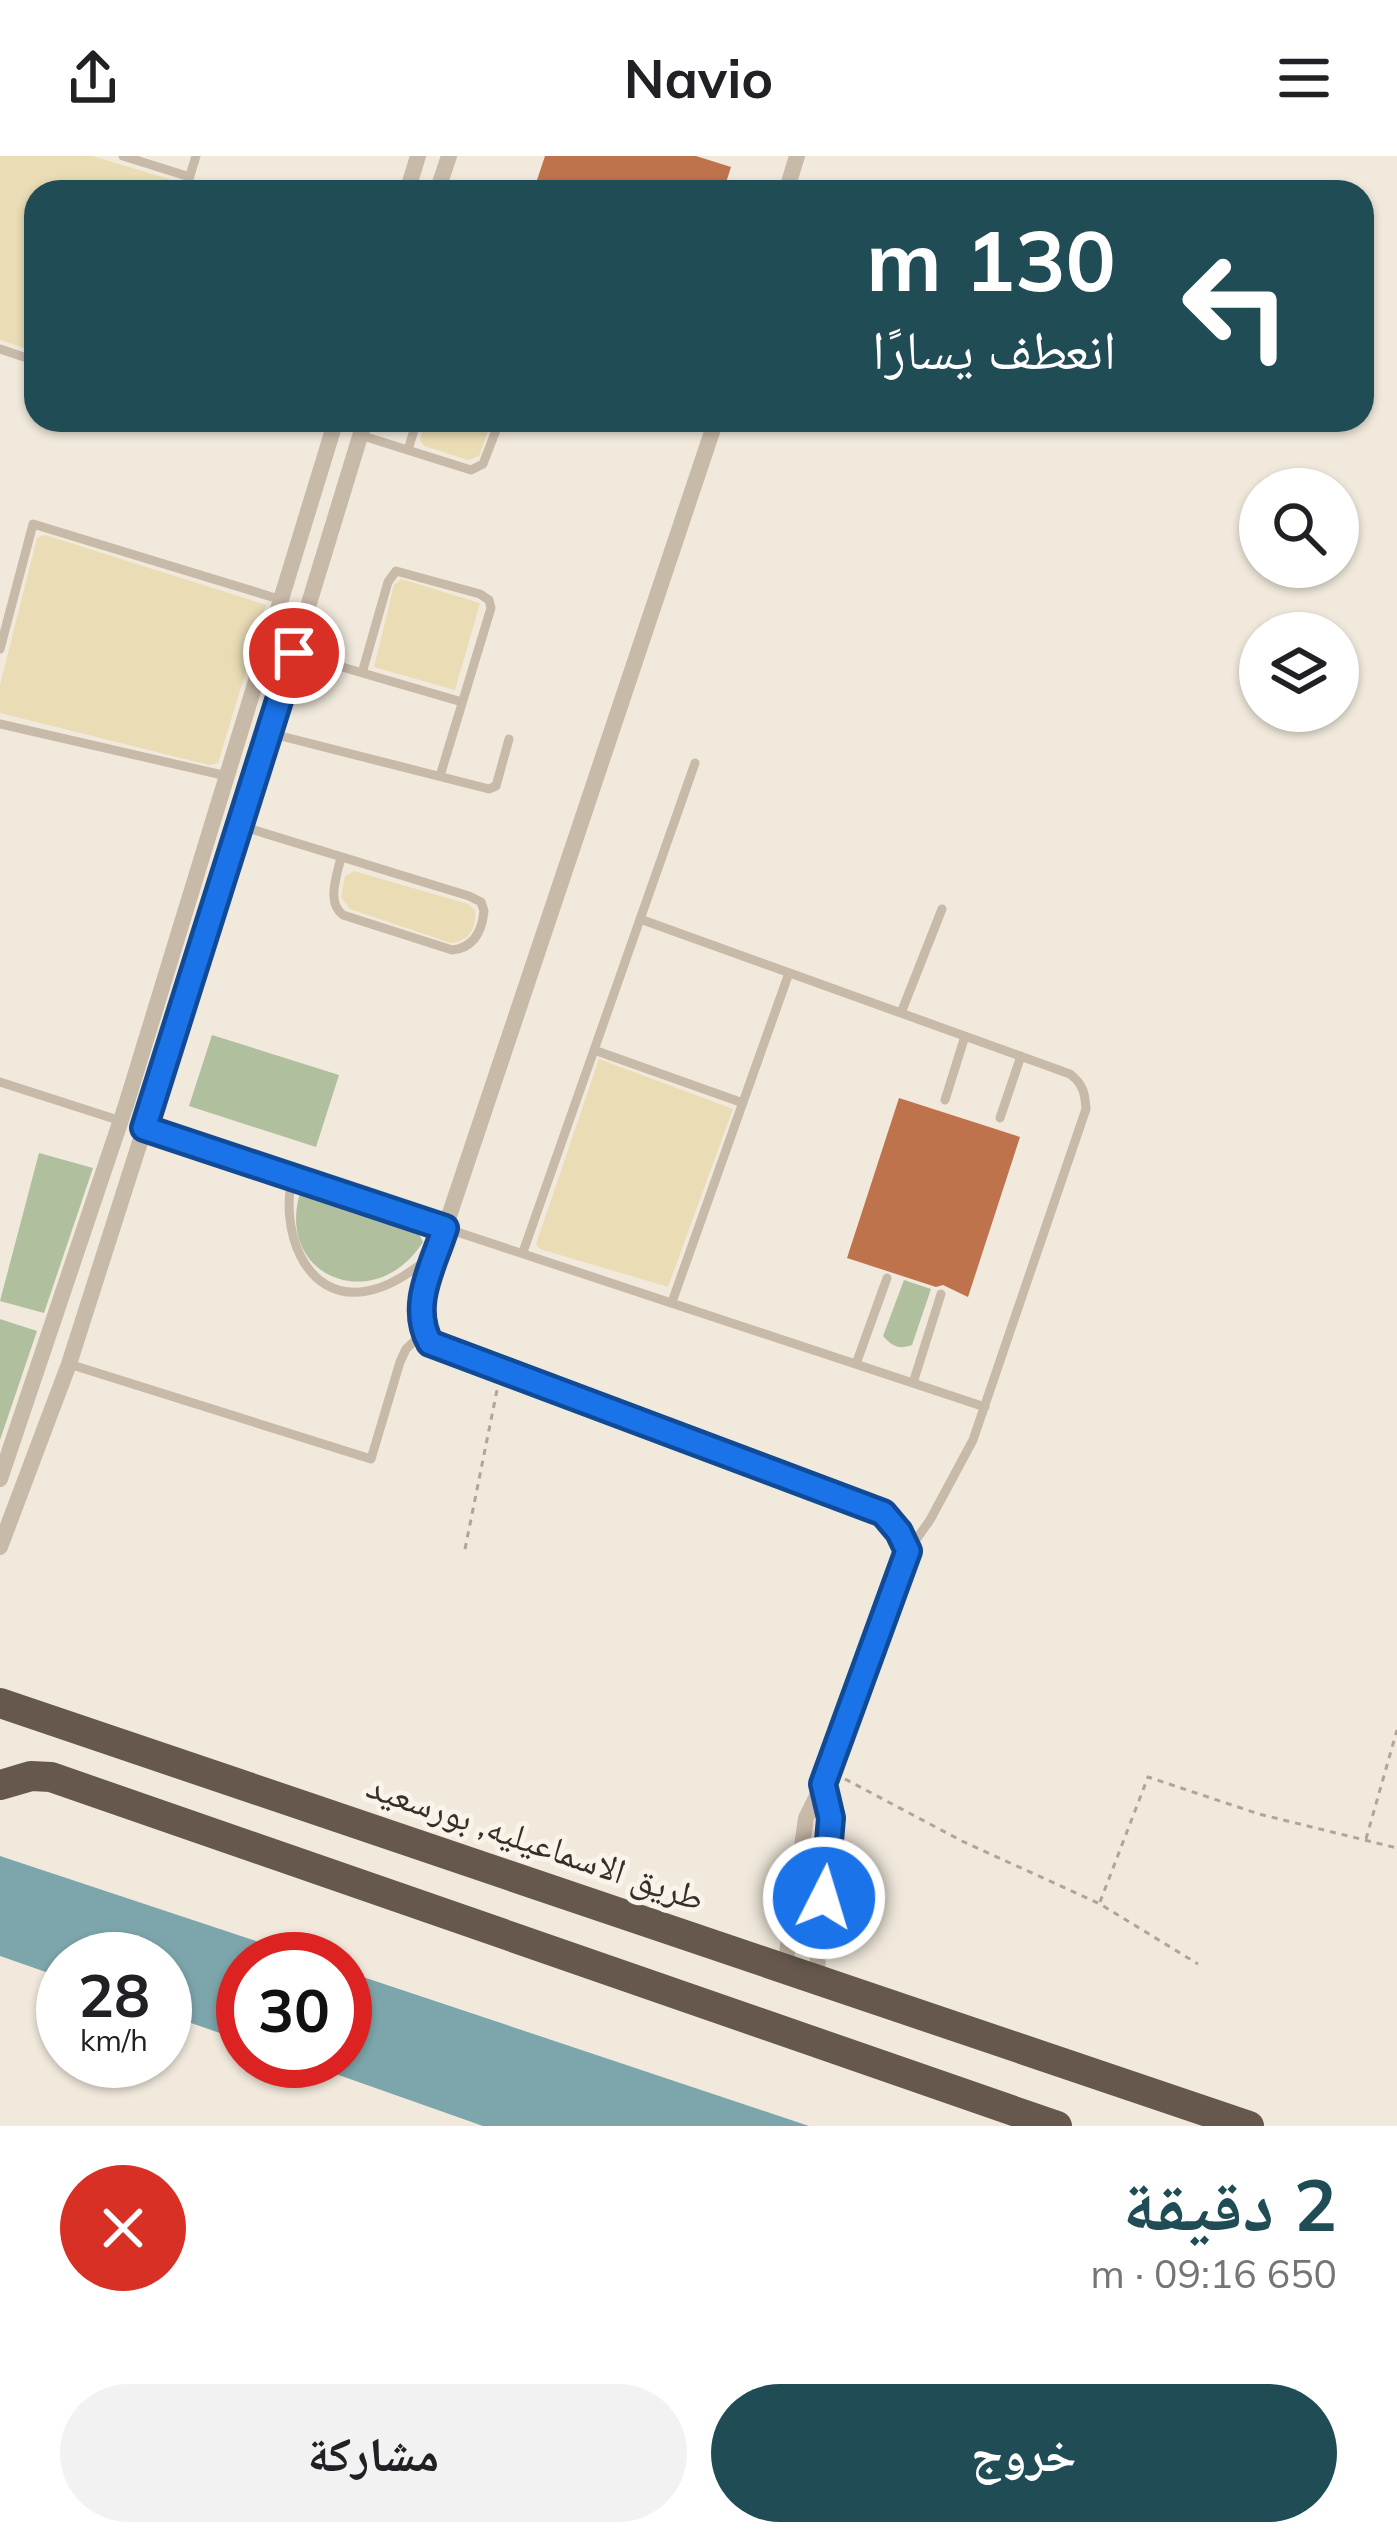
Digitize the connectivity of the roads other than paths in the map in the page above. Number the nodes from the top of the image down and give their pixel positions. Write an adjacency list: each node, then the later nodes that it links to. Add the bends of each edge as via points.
1 (123, 156): 3 (lane)
2 (196, 156): 3 (lane)
3 (190, 178)
4 (333, 432): 11 (street)
5 (362, 432): 13 (street)
6 (371, 432): 10 (lane)
7 (413, 432): 10 (lane)
8 (496, 432): 10 (lane, via 478,468)
9 (712, 432): 41 (street)
10 (407, 450)
11 (282, 600): 12 (lane, via 33,524); 20 (street)
12 (0, 649)
13 (294, 653): 14 (lane); 17 (street)
14 (362, 673): 15 (lane); 15 (lane, via 393,573 401,570 485,597 491,608)
15 (462, 703): 21 (lane)
16 (0, 724): 20 (lane)
17 (269, 733): 21 (lane); 23 (street)
18 (509, 739): 21 (lane, via 493,788)
19 (695, 763): 26 (lane)
20 (227, 776): 22 (street)
21 (440, 776)
22 (214, 818): 23 (street); 27 (street)
23 (241, 826): 24 (lane); 28 (street)
24 (341, 857): 24 (lane, via 476,899 484,911 478,935 452,950 343,915 333,899)
25 (942, 909): 30 (lane)
26 (640, 919): 29 (lane); 32 (lane)
27 (173, 953): 28 (street); 38 (street)
28 (199, 961): 39 (street)
29 (789, 973): 30 (lane); 36 (lane)
30 (901, 1013): 31 (lane)
31 (964, 1036): 33 (lane); 35 (lane)
32 (594, 1050): 36 (lane); 42 (lane)
33 (1021, 1056): 37 (lane); 51 (lane, via 1080,1082 1086,1109)
34 (0, 1082): 38 (lane)
35 (945, 1100)
36 (743, 1103): 46 (lane)
37 (1000, 1118)
38 (121, 1121): 39 (street); 39 (street); 52 (street)
39 (144, 1129): 40 (street); 48 (street)
40 (293, 1176): 41 (street); 43 (lane, via 295,1246 331,1286 380,1288)
41 (445, 1228): 42 (lane); 43 (street)
42 (524, 1252): 46 (lane)
43 (437, 1253): 47 (street, via 418,1307)
44 (887, 1278): 49 (lane)
45 (940, 1294): 50 (lane)
46 (672, 1302): 49 (lane)
47 (424, 1332): 48 (lane, via 400,1362 370,1459); 56 (street, via 430,1343 852,1498 883,1513)
48 (69, 1364): 53 (street)
49 (856, 1364): 50 (lane)
50 (913, 1383): 51 (lane)
51 (985, 1407): 56 (lane, via 953,1481)
52 (4, 1449): 53 (street); 54 (street)
53 (32, 1459): 55 (street)
54 (0, 1478)
55 (0, 1547)
56 (908, 1551): 58 (street)
57 (0, 1702): 60 (highway, طريق الاسماعيليه, بورسعيد)
58 (823, 1784): 60 (street, via 806,1818); 61 (street, via 831,1818)
59 (0, 1785): 62 (highway, via 51,1778)
60 (785, 1967): 61 (highway, طريق الاسماعيليه, بورسعيد)
61 (817, 1979): 63 (highway, طريق الاسماعيليه, بورسعيد)
62 (1057, 2126)
63 (1249, 2126)

